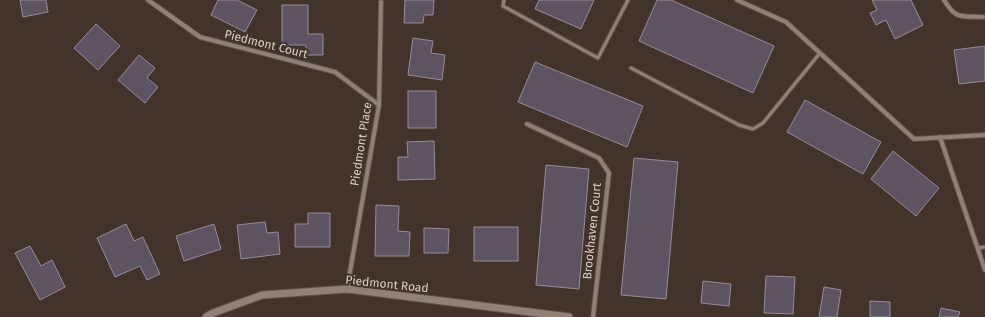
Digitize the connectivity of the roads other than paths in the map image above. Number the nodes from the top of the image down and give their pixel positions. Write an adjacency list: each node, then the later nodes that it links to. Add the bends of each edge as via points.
1 (148, 0): 10 (street, Piedmont Court, via 200,37 335,72)
2 (504, 0): 3 (lane, via 503,6 598,58)
3 (628, 0)
4 (737, 0): 8 (street, via 786,22)
5 (944, 0): 7 (street, via 951,11 959,16)
6 (381, 2): 10 (street, Piedmont Place)
7 (983, 18)
8 (820, 53): 9 (lane, via 763,123 753,129 739,125); 13 (street, via 914,139)
9 (631, 68)
10 (379, 105): 17 (street, Piedmont Place)
11 (527, 124): 20 (street, Brookhaven Court, via 599,158 609,173)
12 (985, 135): 13 (street)
13 (940, 137): 15 (street)
14 (985, 247): 15 (lane)
15 (978, 248): 16 (street)
16 (985, 270)
17 (346, 289): 18 (street, Piedmont Road, via 262,295); 19 (street, Piedmont Road)
18 (206, 317)
19 (569, 317)
20 (593, 317)

